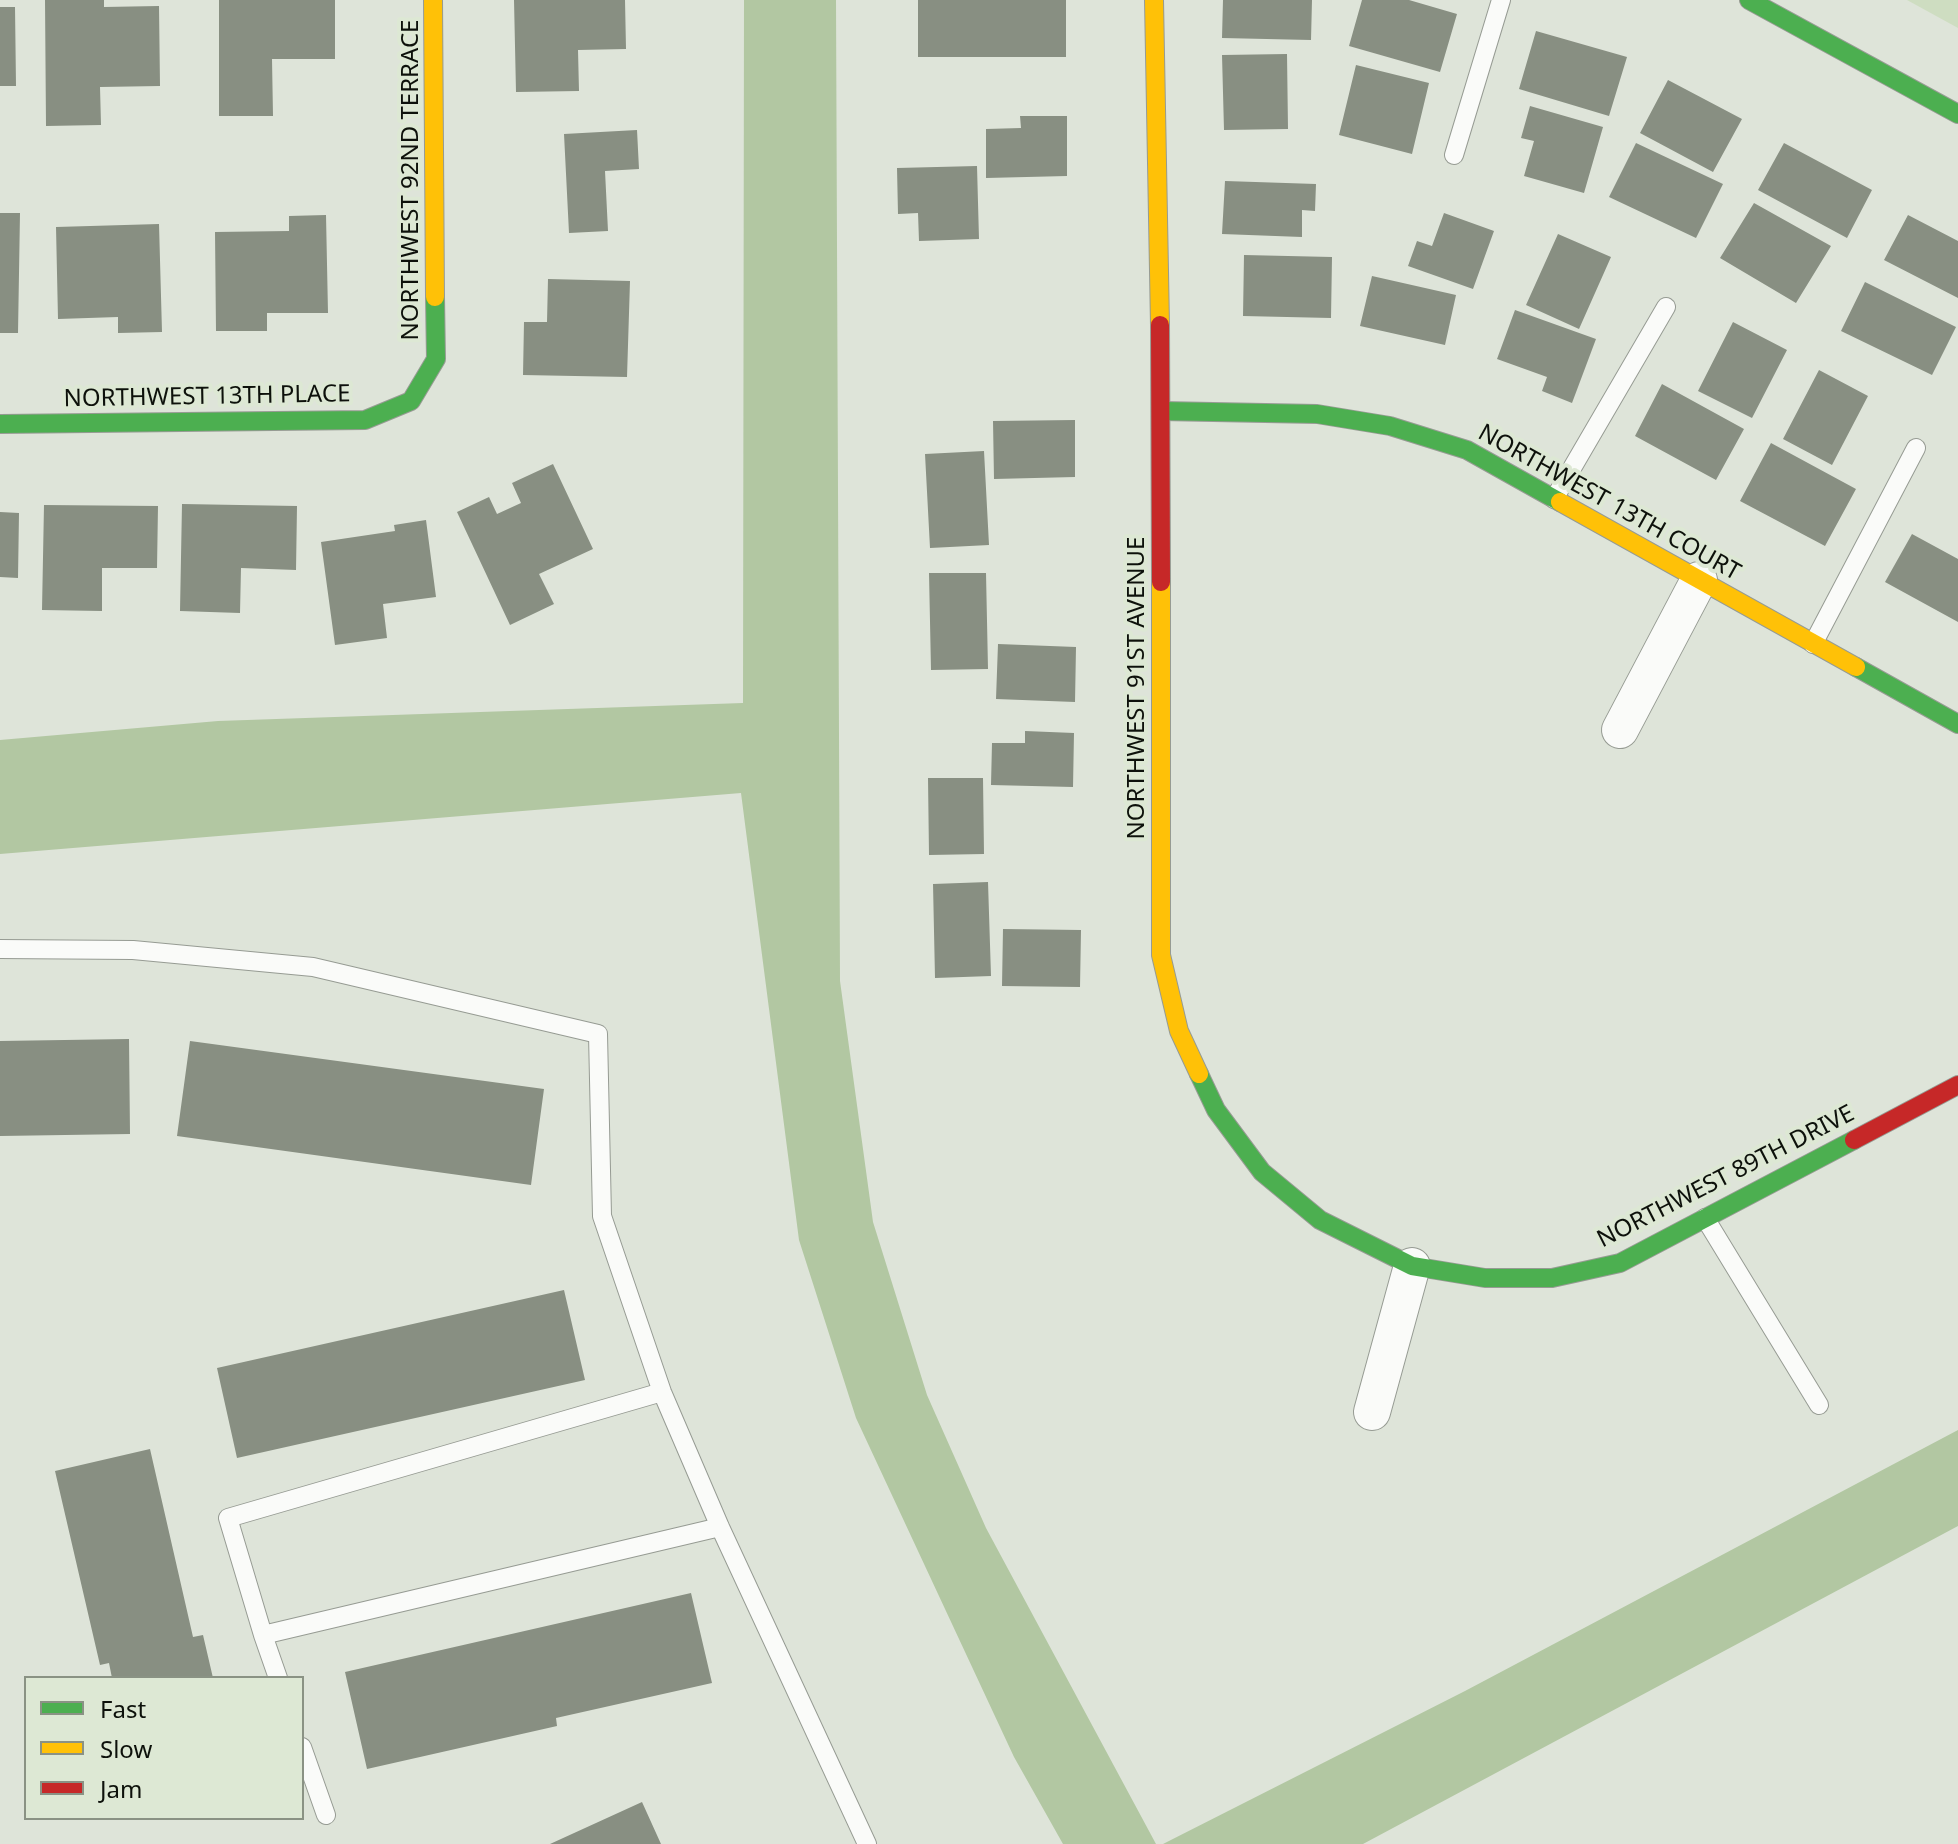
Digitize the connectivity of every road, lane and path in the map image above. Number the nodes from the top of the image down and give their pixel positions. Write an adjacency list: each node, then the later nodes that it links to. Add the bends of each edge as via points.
1 (433, 0): 8 (street, NORTHWEST 92ND TERRACE, via 436,359)
2 (1154, 0): 9 (street, NORTHWEST 91ST AVENUE)
3 (1501, 0): 6 (lane)
4 (1749, 0): 5 (street)
5 (1958, 114)
6 (1454, 155)
7 (1666, 307): 12 (lane)
8 (411, 401): 10 (street, NORTHWEST 13TH PLACE, via 365,420)
9 (1161, 411): 12 (street, NORTHWEST 13TH COURT, via 1317,414 1390,426 1467,450); 20 (street, NORTHWEST 91ST AVENUE, via 1161,955 1179,1031 1216,1110 1262,1172 1320,1220)
10 (0, 424)
11 (1916, 448): 14 (lane)
12 (1554, 499): 13 (street, NORTHWEST 13TH COURT)
13 (1699, 580): 14 (street, NORTHWEST 13TH COURT); 16 (street)
14 (1813, 644): 15 (street, NORTHWEST 13TH COURT)
15 (1958, 724)
16 (1620, 730)
17 (0, 949): 21 (lane, via 133,950 313,967 598,1034 602,1216)
18 (1958, 1085): 19 (street, NORTHWEST 89TH DRIVE)
19 (1705, 1218): 20 (street, NORTHWEST 89TH DRIVE, via 1620,1263 1552,1278 1485,1278); 22 (lane)
20 (1412, 1266): 23 (street)
21 (662, 1392): 24 (lane); 25 (lane, via 228,1518)
22 (1819, 1405)
23 (1372, 1412)
24 (720, 1527): 25 (lane); 29 (lane)
25 (263, 1635): 26 (lane)
26 (277, 1676)
27 (304, 1753): 28 (lane)
28 (326, 1815)
29 (859, 1841)

